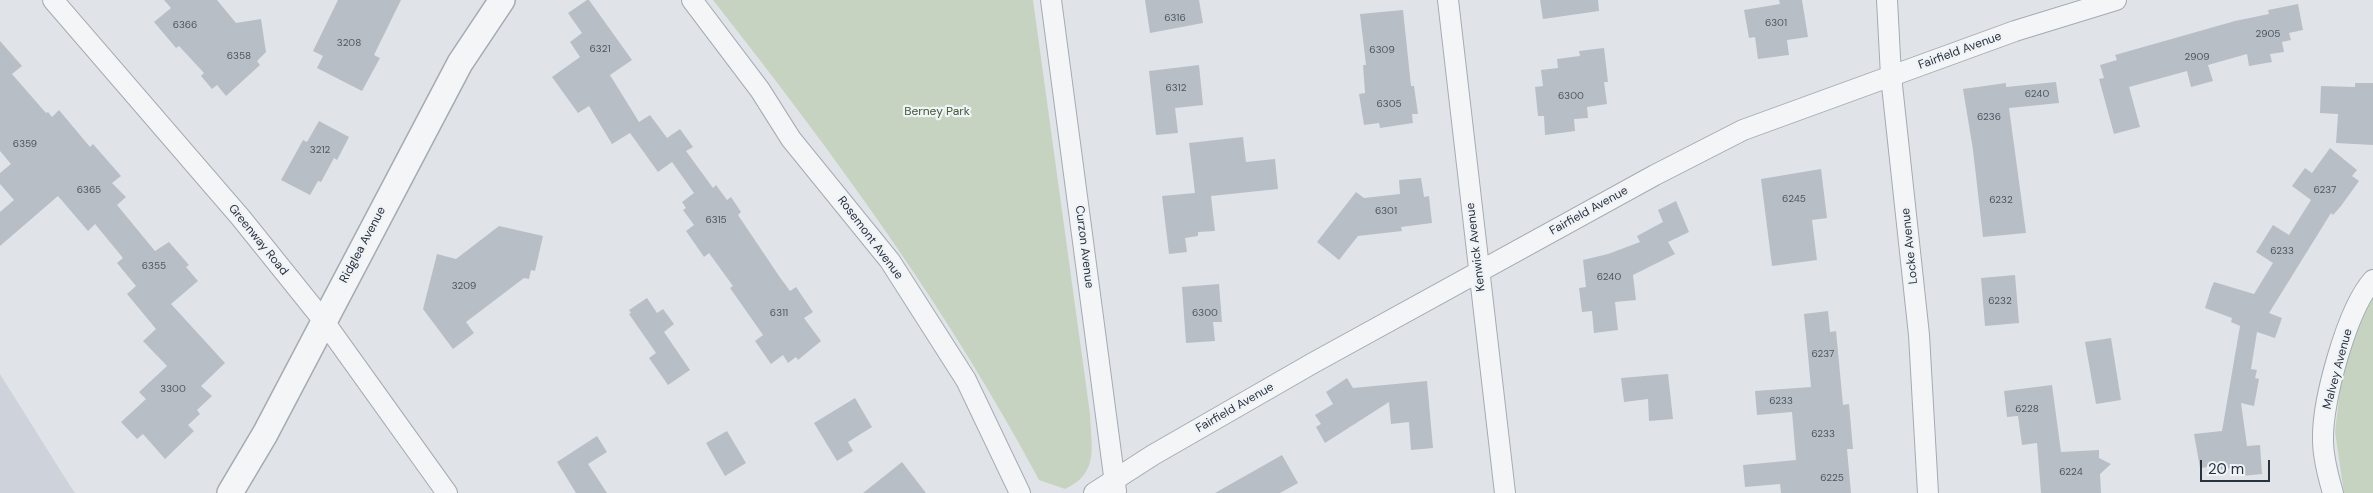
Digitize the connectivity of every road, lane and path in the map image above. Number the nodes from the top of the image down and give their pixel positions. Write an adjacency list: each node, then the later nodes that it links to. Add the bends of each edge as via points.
1 (53, 0): 11 (street, Greenway Road, via 241,218)
2 (502, 0): 11 (street, Ridglea Avenue, via 460,62)
3 (692, 0): 15 (street, Rosemont Avenue, via 760,90 791,138 890,261 966,380)
4 (1051, 0): 12 (street, Curzon Avenue)
5 (1448, 0): 9 (street, Kenwick Avenue)
6 (1887, 0): 8 (street, Locke Avenue)
7 (2116, 0): 8 (street, Fairfield Avenue, via 2015,31)
8 (1891, 76): 9 (street, Fairfield Avenue, via 1743,130); 18 (street, Locke Avenue, via 1919,335)
9 (1479, 272): 12 (street, Fairfield Avenue, via 1296,372); 17 (street, Kenwick Avenue)
10 (2373, 280): 19 (street, Malvey Avenue, via 2345,332 2328,399 2323,439 2325,464)
11 (323, 320): 13 (street, Ridglea Avenue, via 265,434); 14 (street, Greenway Road)
12 (1115, 486): 16 (street, Fairfield Avenue)
13 (230, 493)
14 (447, 493)
15 (1020, 493)
16 (1094, 493)
17 (1505, 493)
18 (1928, 493)
19 (2333, 493)

